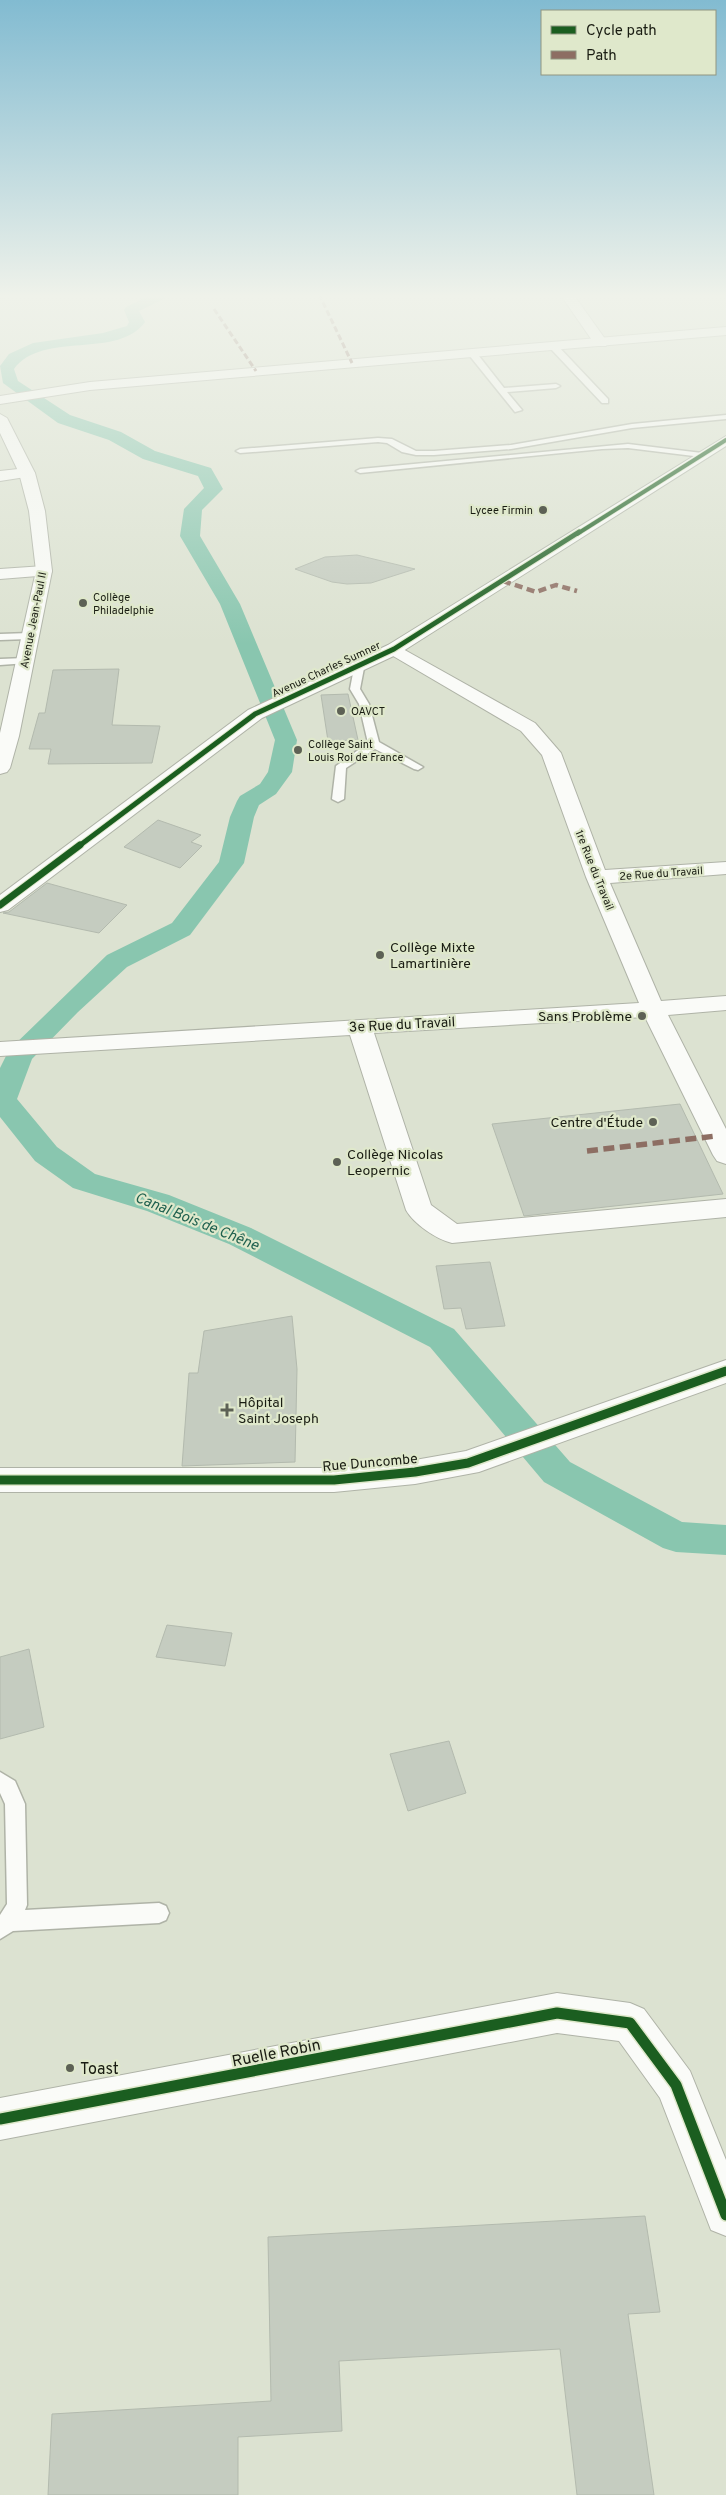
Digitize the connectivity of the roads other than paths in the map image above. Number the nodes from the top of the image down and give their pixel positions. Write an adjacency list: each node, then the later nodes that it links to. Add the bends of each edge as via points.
1 (726, 417): 4 (lane, via 632,426 511,447 434,453 416,453 389,441 378,440)
2 (0, 418): 7 (street, Avenue Jean-Paul II)
3 (726, 440): 5 (street, Avenue Charles Sumner)
4 (240, 451)
5 (702, 455): 6 (lane, via 619,446); 13 (street, Avenue Charles Sumner)
6 (360, 471)
7 (27, 473): 8 (street); 9 (street, Avenue Jean-Paul II, via 37,511)
8 (0, 476)
9 (44, 571): 10 (street); 11 (street, Avenue Jean-Paul II)
10 (0, 574)
11 (29, 636): 12 (lane); 14 (street, Avenue Jean-Paul II)
12 (0, 637)
13 (394, 649): 16 (street, Avenue Charles Sumner); 23 (street, 1re Rue du Travail, via 528,727 551,753)
14 (25, 661): 15 (lane); 17 (street, Avenue Jean-Paul II)
15 (0, 662)
16 (359, 668): 18 (lane, via 355,689 364,704); 24 (street, Avenue Charles Sumner, via 255,714)
17 (5, 736): 19 (street, Avenue Jean-Paul II)
18 (374, 744): 20 (lane); 21 (lane, via 341,766)
19 (0, 768)
20 (418, 768)
21 (338, 799)
22 (726, 868): 23 (street, 2e Rue du Travail)
23 (596, 877): 26 (street, 1re Rue du Travail)
24 (0, 904)
25 (726, 1003): 26 (street, 3e Rue du Travail)
26 (654, 1009): 27 (street, 3e Rue du Travail); 29 (street, 1re Rue du Travail)
27 (360, 1027): 28 (street, 3e Rue du Travail); 30 (street, via 419,1210 452,1234)
28 (0, 1049)
29 (726, 1155)
30 (726, 1208)
31 (726, 1371): 32 (street, Rue Duncombe, via 468,1463 415,1472 334,1480)
32 (0, 1480)
33 (0, 1781): 35 (lane, via 8,1787 14,1804 17,1905)
34 (159, 1912): 35 (lane)
35 (4, 1925)
36 (0, 2119): 37 (street, Ruelle Robin, via 556,2013 630,2022 676,2085)
37 (726, 2216)

